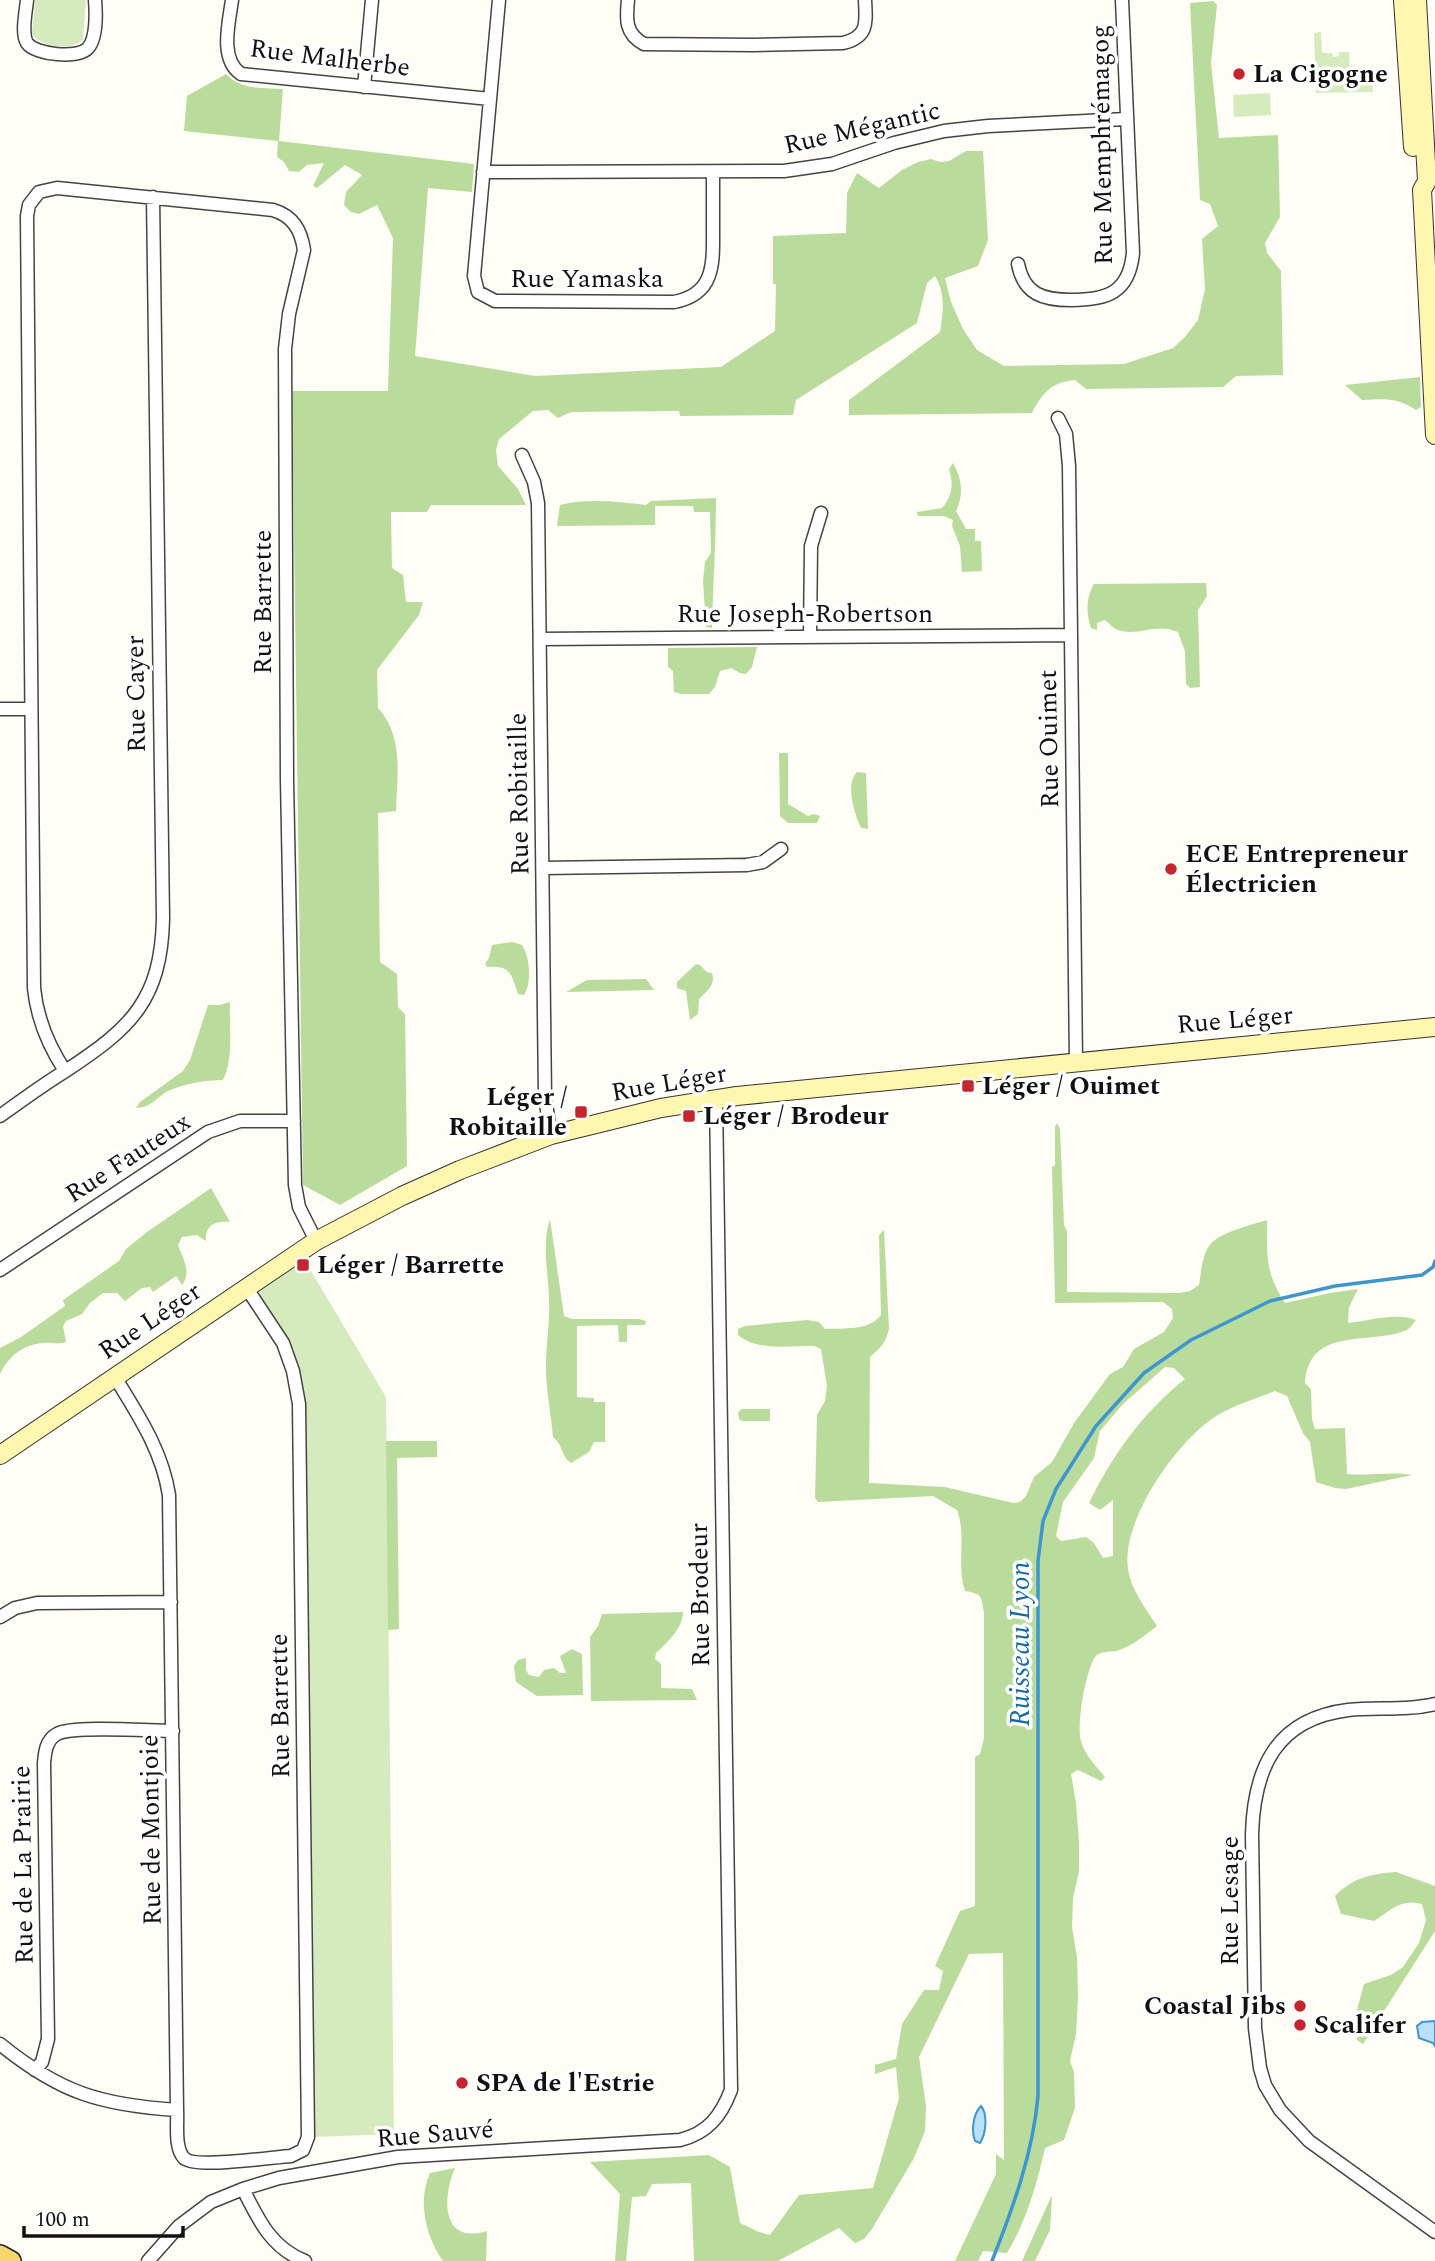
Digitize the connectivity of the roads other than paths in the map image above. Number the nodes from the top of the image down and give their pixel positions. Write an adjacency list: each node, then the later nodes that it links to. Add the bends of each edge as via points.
1 (27, 0): 2 (street, via 29,46 71,55 80,54 92,40)
2 (95, 0)
3 (232, 0): 11 (street, Rue Malherbe, via 228,45 234,69 251,76)
4 (372, 0): 11 (street)
5 (499, 0): 12 (street, Rue Yamaska)
6 (628, 0): 7 (street, via 629,30 643,44 753,46 853,41 865,26)
7 (865, 0)
8 (1122, 0): 13 (street, Rue Memphrémagog)
9 (1403, 0): 16 (street, via 1415,183)
10 (1417, 0): 16 (street)
11 (364, 87): 12 (street, Rue Malherbe)
12 (490, 99): 14 (street, Rue Yamaska)
13 (1126, 119): 15 (street, Rue Mégantic, via 954,130 818,167); 18 (street, Rue Memphrémagog, via 1133,253 1123,285 1099,299 1052,300 1029,287)
14 (483, 172): 15 (street, Rue Mégantic); 15 (street, Rue Yamaska, via 474,276 478,292 495,301 537,303 674,302 696,293 713,266)
15 (713, 172)
16 (1428, 190): 20 (street)
17 (153, 197): 27 (street, Rue Barrette, via 57,188 39,191 29,205); 32 (street, Rue Cayer, via 162,946 158,970 139,1009 116,1035); 35 (street, Rue Barrette, via 282,213 295,224 304,250 286,333 284,391)
18 (1018, 264)
19 (1058, 418): 23 (street, Rue Ouimet, via 1068,447)
20 (1435, 435)
21 (522, 455): 25 (street, Rue Robitaille, via 538,503)
22 (821, 513): 24 (street, via 811,546)
23 (1071, 635): 24 (street, Rue Joseph-Robertson); 31 (street, Rue Ouimet)
24 (810, 637): 25 (street, Rue Joseph-Robertson)
25 (540, 639): 29 (street, Rue Robitaille)
26 (0, 709): 27 (street)
27 (31, 709): 32 (street, via 34,995 39,1020)
28 (780, 849): 29 (street, via 763,862 747,866)
29 (543, 868): 36 (street, Rue Robitaille, via 545,1098)
30 (1435, 1027): 31 (street, Rue Léger)
31 (1076, 1062): 33 (street, Rue Léger)
32 (65, 1071): 34 (street, Rue Cayer)
33 (716, 1099): 36 (street, Rue Léger); 48 (street, Rue Brodeur)
34 (0, 1116)
35 (294, 1121): 37 (street, Rue Barrette, via 296,1198); 38 (street, Rue Fauteux, via 240,1121 208,1132)
36 (551, 1135): 37 (street, Rue Léger, via 402,1195)
37 (316, 1241): 39 (street, Rue Léger)
38 (0, 1270)
39 (246, 1287): 40 (street, Rue Léger); 50 (street, Rue Barrette, via 282,1343 299,1404)
40 (115, 1377): 41 (street, Rue Léger); 42 (street, Rue de Montjoie, via 146,1427 166,1476)
41 (0, 1455)
42 (171, 1602): 43 (street, via 37,1603); 45 (street, Rue de Montjoie)
43 (0, 1617)
44 (1435, 1704): 52 (street, Rue Lesage, via 1336,1712 1298,1727 1262,1769 1253,1802 1252,1844 1255,2028 1265,2085 1279,2110 1309,2141)
45 (173, 1731): 47 (street, Rue de La Prairie, via 77,1730 48,1742 44,1763 48,2039); 49 (street, Rue de Montjoie)
46 (0, 2044): 47 (street)
47 (35, 2070): 49 (street, via 93,2099)
48 (731, 2090): 51 (street, Rue Sauvé, via 708,2128 680,2140 398,2157)
49 (177, 2110): 50 (street, Rue de Montjoie, via 180,2152 195,2163 291,2156 303,2150)
50 (308, 2137)
51 (243, 2189): 55 (street, Rue Sauvé, via 197,2211); 56 (street, via 272,2239)
52 (1435, 2232)
53 (0, 2255): 54 (main road)
54 (11, 2261)
55 (148, 2261)
56 (305, 2261)

